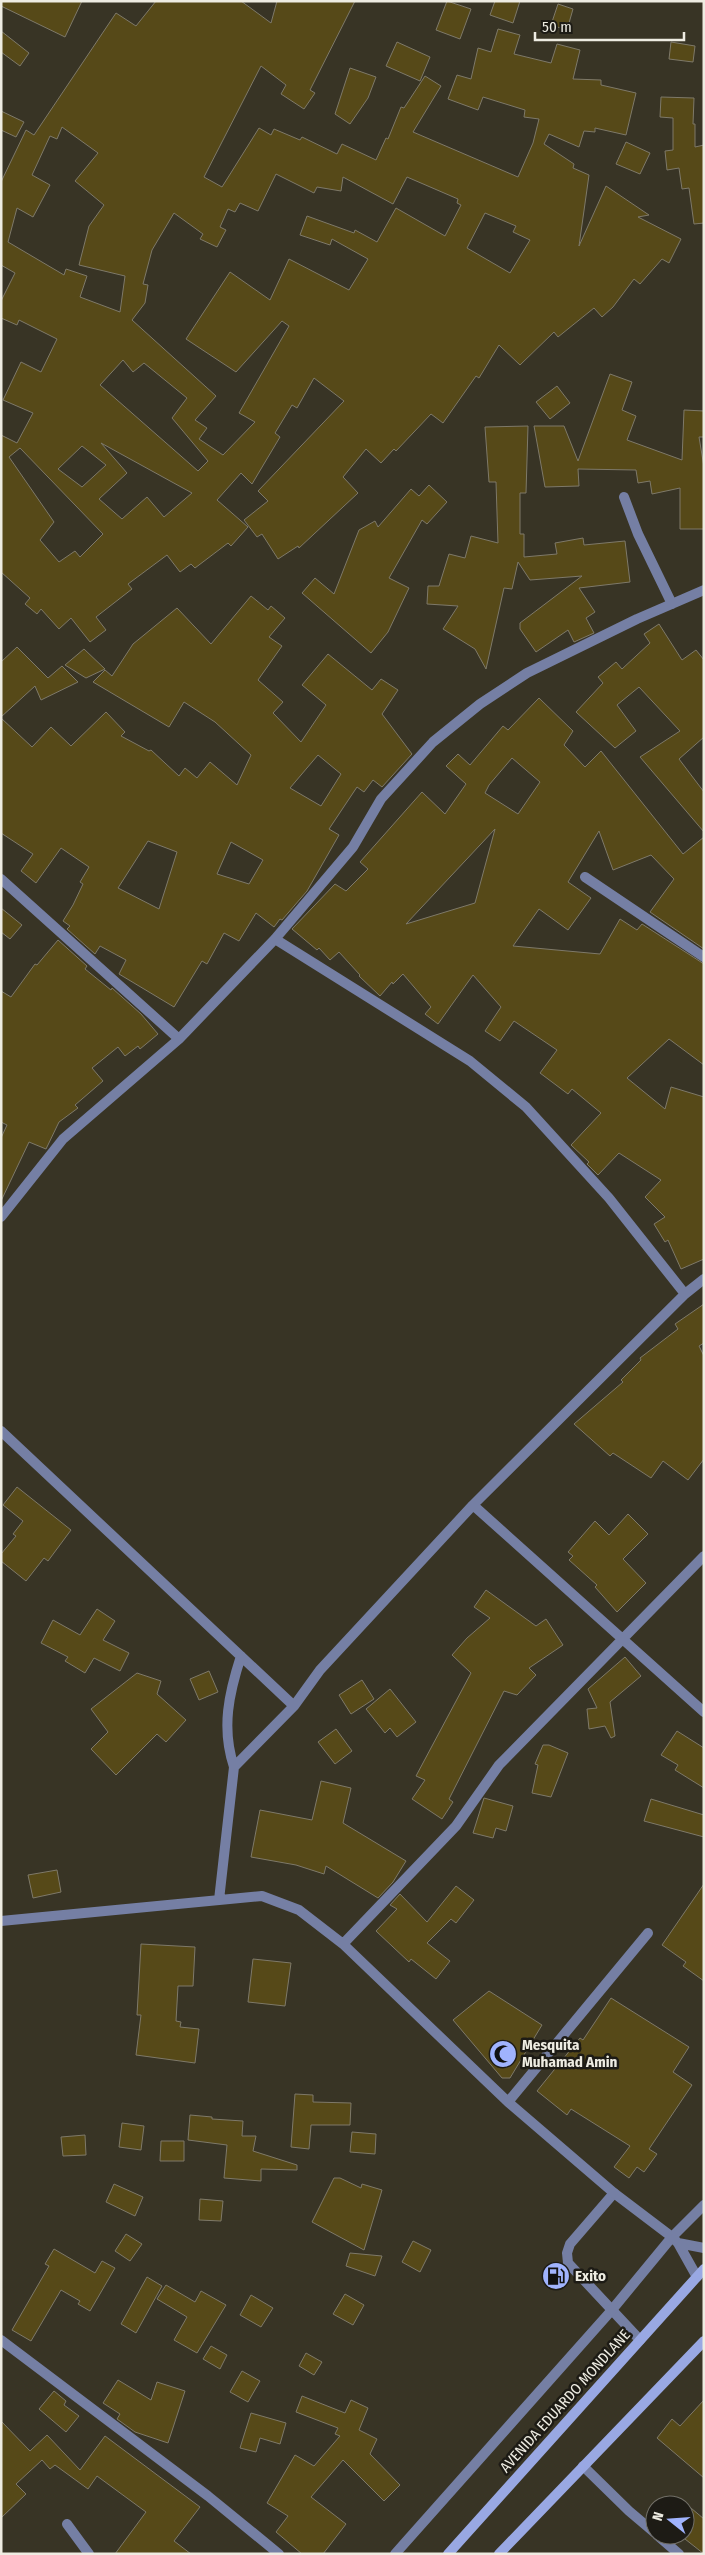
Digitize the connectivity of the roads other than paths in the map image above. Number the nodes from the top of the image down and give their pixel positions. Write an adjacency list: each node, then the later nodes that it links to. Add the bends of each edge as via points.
1 (624, 497): 3 (street)
2 (704, 590): 3 (street)
3 (672, 604): 6 (street, via 527,673 480,704 433,742 381,799 353,848)
4 (585, 877): 7 (street)
5 (1, 879): 8 (street)
6 (275, 939): 8 (street); 11 (street, via 470,1061 526,1107 589,1176)
7 (704, 957)
8 (179, 1039): 9 (street, via 63,1139)
9 (1, 1217)
10 (704, 1279): 11 (street)
11 (685, 1294): 13 (street)
12 (1, 1431): 16 (street)
13 (473, 1505): 15 (street); 17 (street, via 320,1670)
14 (704, 1556): 15 (street)
15 (622, 1639): 18 (street); 23 (street, via 499,1765 456,1826)
16 (241, 1656): 17 (street); 19 (street, via 227,1718 226,1738)
17 (294, 1706): 19 (street)
18 (704, 1712)
19 (234, 1767): 20 (street)
20 (219, 1900): 21 (street); 23 (street, via 262,1896 299,1910)
21 (1, 1921)
22 (648, 1933): 24 (street)
23 (343, 1944): 24 (street)
24 (508, 2102): 25 (street)
25 (614, 2193): 27 (street); 30 (street, via 570,2244 567,2254 568,2263)
26 (704, 2205): 27 (street)
27 (676, 2240): 28 (street); 29 (street); 30 (street)
28 (704, 2248)
29 (700, 2273): 32 (main road, AVENIDA EDUARDO MONDLANE)
30 (611, 2311): 32 (street); 40 (street)
31 (1, 2340): 39 (street, via 208,2496)
32 (640, 2340): 41 (main road, AVENIDA EDUARDO MONDLANE)
33 (704, 2341): 34 (main road)
34 (583, 2466): 36 (street); 42 (main road)
35 (67, 2524): 38 (street)
36 (645, 2525)
37 (669, 2545): 43 (street)
38 (89, 2554)
39 (279, 2554)
40 (395, 2554)
41 (448, 2554)
42 (499, 2554)
43 (679, 2554)

